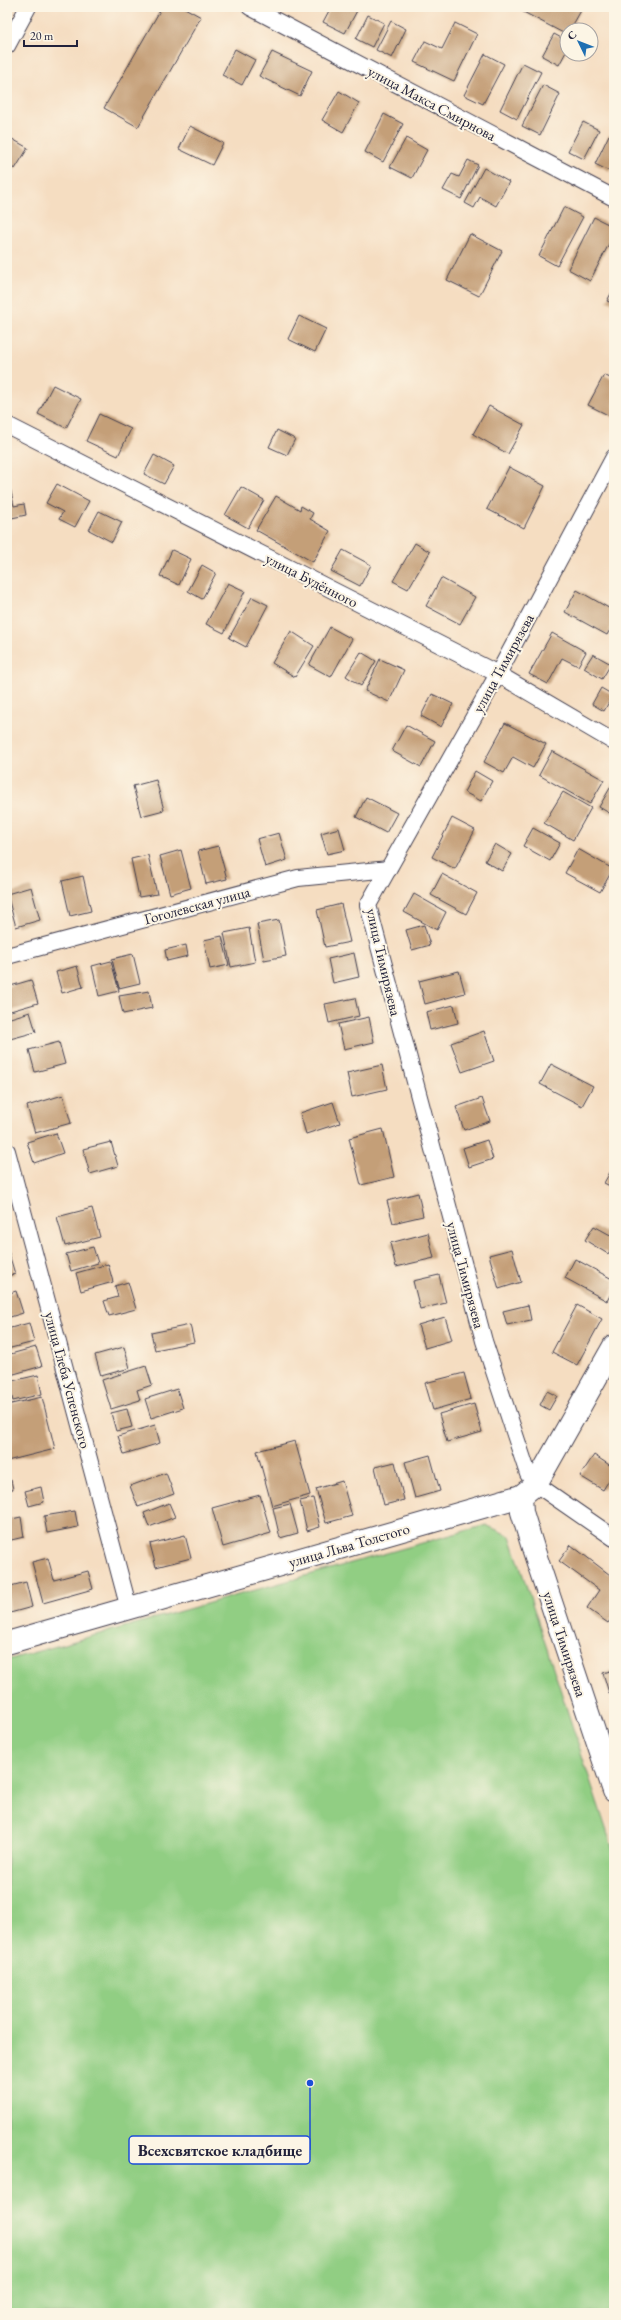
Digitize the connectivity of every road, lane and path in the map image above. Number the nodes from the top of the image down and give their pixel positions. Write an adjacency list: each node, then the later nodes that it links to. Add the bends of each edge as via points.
1 (28, 7): 3 (street)
2 (250, 7): 4 (street, улица Макса Смирнова)
3 (7, 46)
4 (614, 198)
5 (7, 425): 7 (street, улица Будённого)
6 (614, 457): 7 (street, улица Тимирязева)
7 (498, 674): 8 (street, улица Будённого); 9 (street, улица Тимирязева)
8 (614, 742)
9 (389, 869): 10 (street, Гоголевская улица, via 298,878); 13 (street, улица Тимирязева, via 368,905 484,1341 528,1474)
10 (7, 956)
11 (7, 1151): 15 (street, улица Глеба Успенского)
12 (614, 1346): 13 (street)
13 (529, 1490): 14 (street); 15 (street, улица Льва Толстого); 17 (street, улица Тимирязева, via 522,1512)
14 (614, 1538)
15 (129, 1609): 16 (street, улица Льва Толстого)
16 (7, 1643)
17 (614, 1791)

